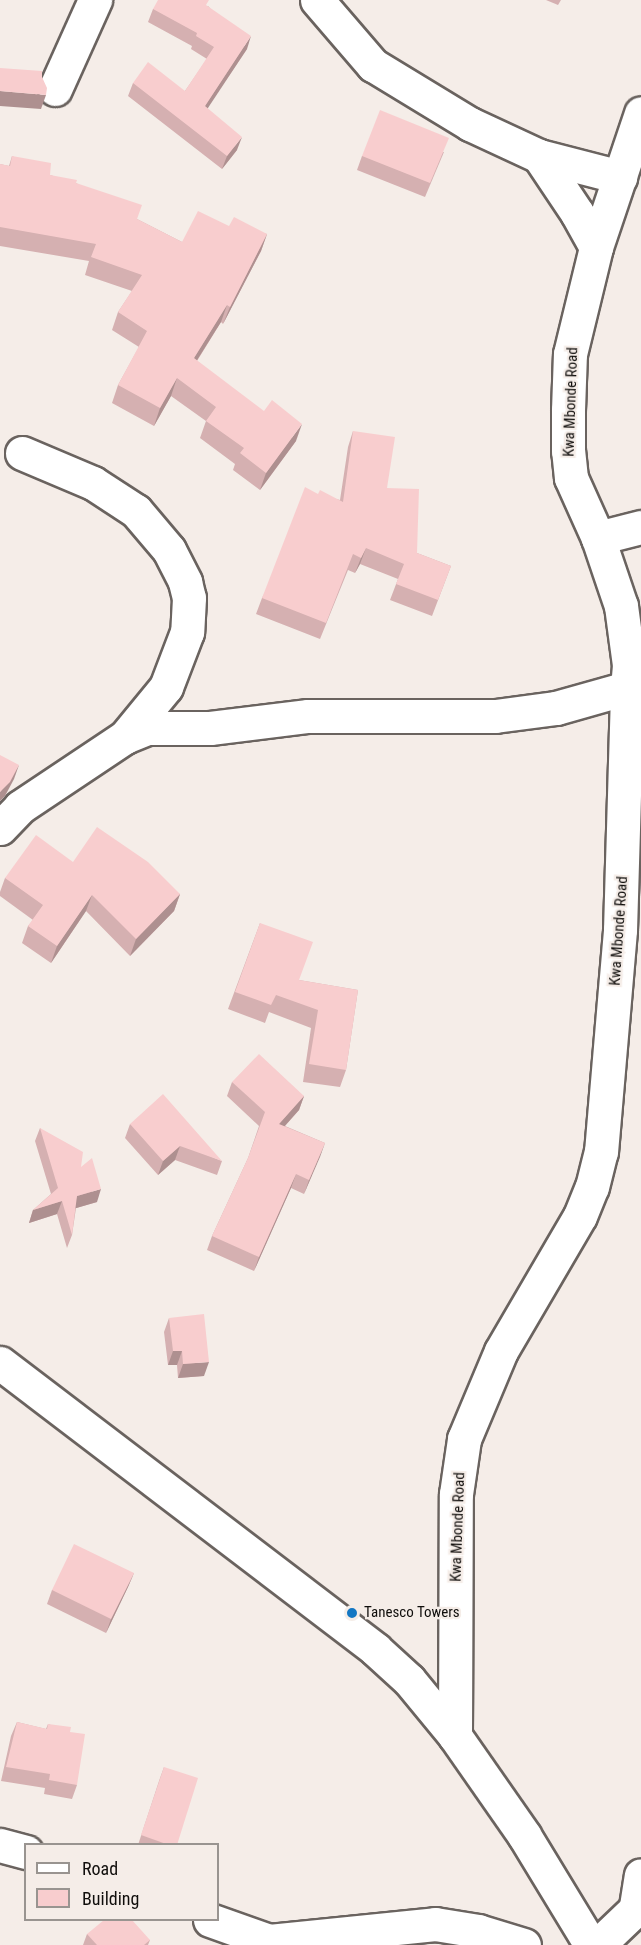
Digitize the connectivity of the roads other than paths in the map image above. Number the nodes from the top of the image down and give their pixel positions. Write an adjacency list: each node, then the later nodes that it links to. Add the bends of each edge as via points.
1 (94, 0): 3 (street)
2 (317, 0): 5 (street, via 373,65 470,124)
3 (55, 89)
4 (641, 113): 6 (street, Kwa Mbonde Road)
5 (539, 156): 6 (street); 7 (street)
6 (620, 177): 7 (street, Kwa Mbonde Road)
7 (596, 247): 10 (street, Kwa Mbonde Road, via 570,354 568,451 571,478)
8 (22, 453): 12 (street, via 93,483 136,511 169,550 185,582 189,618 179,654 166,687)
9 (641, 527): 10 (street)
10 (598, 538): 11 (street, Kwa Mbonde Road, via 621,606 629,665)
11 (627, 688): 12 (street, via 556,708 495,716 308,716 210,728 155,727); 15 (street, Kwa Mbonde Road, via 620,930 601,1152 580,1216 501,1351 464,1439 456,1494)
12 (125, 737): 13 (street, via 20,807)
13 (0, 828)
14 (0, 1364): 15 (street, via 375,1649 409,1680)
15 (455, 1736): 23 (street, via 524,1835)
16 (0, 1845): 17 (street)
17 (24, 1851)
18 (641, 1875): 19 (street)
19 (639, 1905): 24 (street)
20 (212, 1921): 21 (street)
21 (267, 1943): 22 (street, via 435,1924 478,1931)
22 (524, 1945)
23 (591, 1945)
24 (598, 1945)

